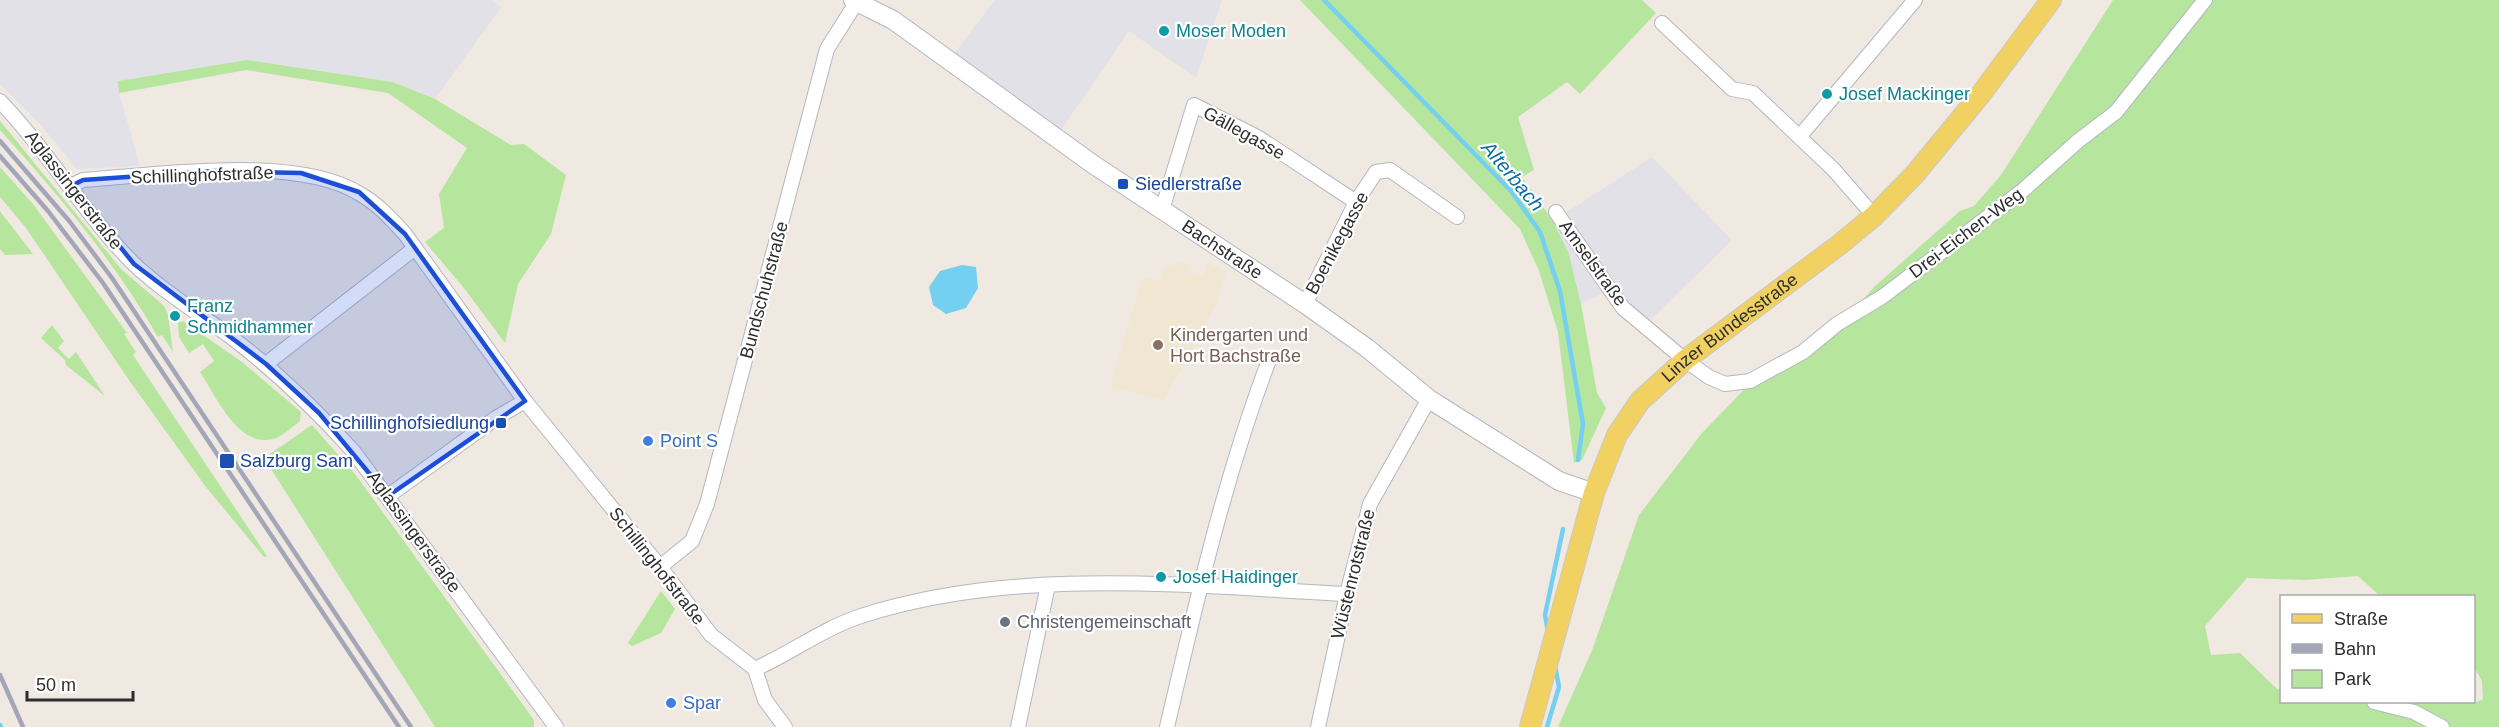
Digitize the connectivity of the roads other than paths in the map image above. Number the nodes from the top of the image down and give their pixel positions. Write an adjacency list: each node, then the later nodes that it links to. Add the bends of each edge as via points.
1 (2051, 0): 12 (main road, Linzer Bundesstraße, via 1981,94 1915,174)
2 (2205, 0): 17 (street, Drei-Eichen-Weg, via 2116,112 2022,191 1803,352 1750,381 1725,384)
3 (855, 1): 10 (street, Bachstraße, via 893,20); 23 (street, Bundschuhstraße, via 827,49 707,504 692,541)
4 (1907, 3): 7 (street)
5 (1662, 23): 7 (street, via 1732,89 1753,93)
6 (0, 101): 8 (street, Aglassingerstraße)
7 (1800, 136): 12 (street)
8 (71, 186): 14 (street, Schillinghofstraße, via 83,180 215,171 310,175 359,192 384,211); 18 (street, Aglassingerstraße, via 134,264)
9 (1356, 202): 10 (street, Gällegasse, via 1259,138 1194,105); 13 (street, Boenikegasse, via 1376,172 1390,170); 15 (street, Boenikegasse)
10 (1162, 210): 15 (street, Bachstraße)
11 (1556, 212): 17 (street, Amselstraße, via 1623,308)
12 (1874, 216): 17 (main road, Linzer Bundesstraße)
13 (1457, 217)
14 (415, 248): 18 (street); 20 (street, Schillinghofstraße)
15 (1305, 304): 19 (street, Bachstraße)
16 (1269, 360): 25 (street, via 1245,425)
17 (1684, 360): 21 (main road, Linzer Bundesstraße, via 1634,409 1617,435)
18 (266, 364): 22 (street, Aglassingerstraße, via 319,413)
19 (1429, 399): 21 (street, Bachstraße, via 1559,481); 26 (street, Wüstenrotstraße, via 1370,504)
20 (525, 401): 22 (street); 23 (street, Schillinghofstraße)
21 (1594, 493): 34 (main road, Linzer Bundesstraße)
22 (388, 496): 29 (street, Aglassingerstraße)
23 (660, 567): 27 (street, Schillinghofstraße, via 711,635)
24 (1048, 585): 25 (street); 27 (street, via 925,599 860,616); 31 (street)
25 (1199, 587): 26 (street); 32 (street)
26 (1347, 594): 33 (street, Wüstenrotstraße)
27 (755, 669): 30 (street, via 765,700)
28 (2378, 703): 35 (street, via 2414,712)
29 (556, 727)
30 (785, 727)
31 (1018, 727)
32 (1167, 727)
33 (1318, 727)
34 (1530, 727)
35 (2442, 727)

